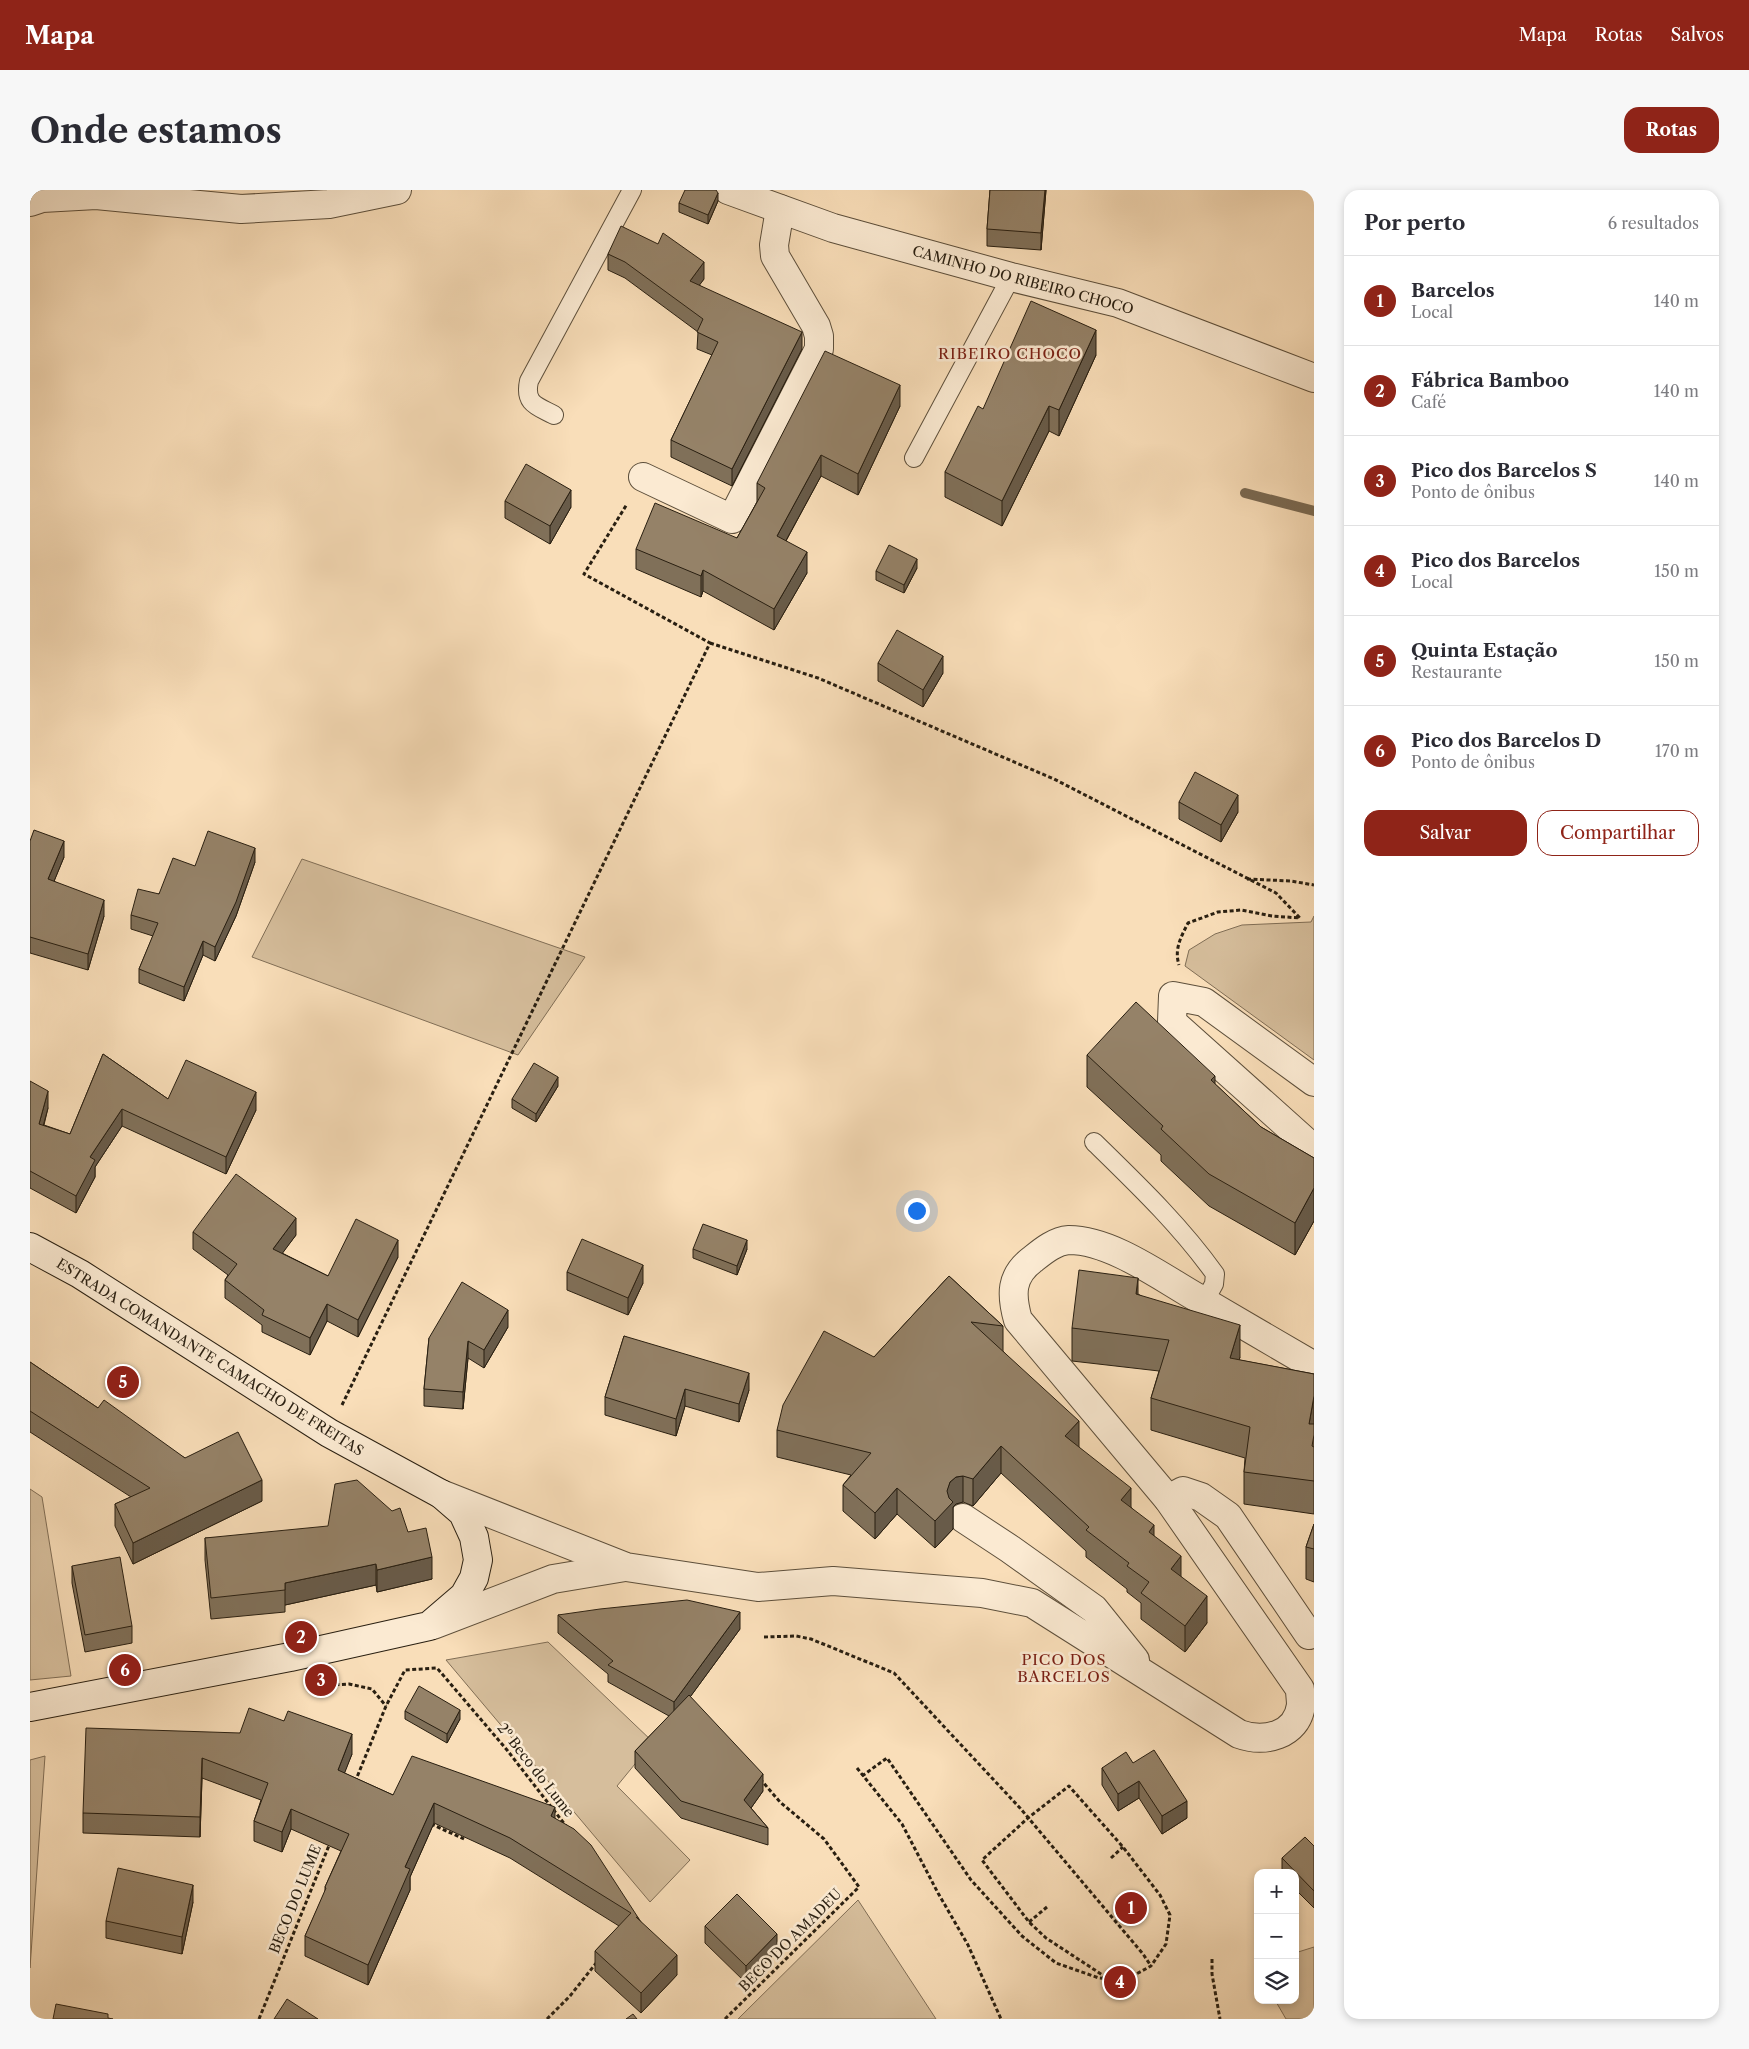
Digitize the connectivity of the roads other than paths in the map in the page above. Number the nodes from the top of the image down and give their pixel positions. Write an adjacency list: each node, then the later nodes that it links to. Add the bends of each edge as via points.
1 (397, 190): 4 (street, via 329,204 241,210 96,195 42,198)
2 (632, 190): 8 (lane, via 528,382 531,402)
3 (728, 190): 5 (street, CAMINHO DO RIBEIRO CHOCO)
4 (30, 202)
5 (780, 209): 6 (street, CAMINHO DO RIBEIRO CHOCO, via 833,228); 10 (street, via 775,256 816,326 819,349 732,519)
6 (1011, 277): 7 (street, CAMINHO DO RIBEIRO CHOCO, via 1118,302); 9 (lane)
7 (1314, 378)
8 (554, 415)
9 (914, 458)
10 (643, 478)
11 (1314, 1082): 13 (street, via 1204,1002 1173,996 1172,1022)
12 (1094, 1142): 15 (lane, via 1149,1196 1215,1274 1214,1284)
13 (1314, 1149)
14 (30, 1247): 17 (street, ESTRADA COMANDANTE CAMACHO DE FREITAS, via 80,1274 329,1433)
15 (1204, 1302): 16 (street); 18 (street, via 1129,1258 1094,1244 1068,1240 1048,1247 1015,1278 1012,1300 1018,1320)
16 (1314, 1366)
17 (441, 1494): 20 (street); 21 (street, ESTRADA COMANDANTE CAMACHO DE FREITAS, via 463,1513 474,1536 478,1560 474,1578 464,1596)
18 (1168, 1499): 22 (street, via 1183,1491 1201,1496 1228,1516); 23 (street, via 1300,1689 1301,1706 1295,1721 1279,1735 1253,1739 1239,1734)
19 (963, 1518): 23 (street, via 1094,1609)
20 (626, 1567): 21 (street, via 554,1578); 23 (street, via 758,1587 833,1581 1010,1598 1032,1604)
21 (429, 1626): 24 (street, ESTRADA COMANDANTE CAMACHO DE FREITAS, via 290,1657)
22 (1309, 1635)
23 (1151, 1678)
24 (30, 1707)

